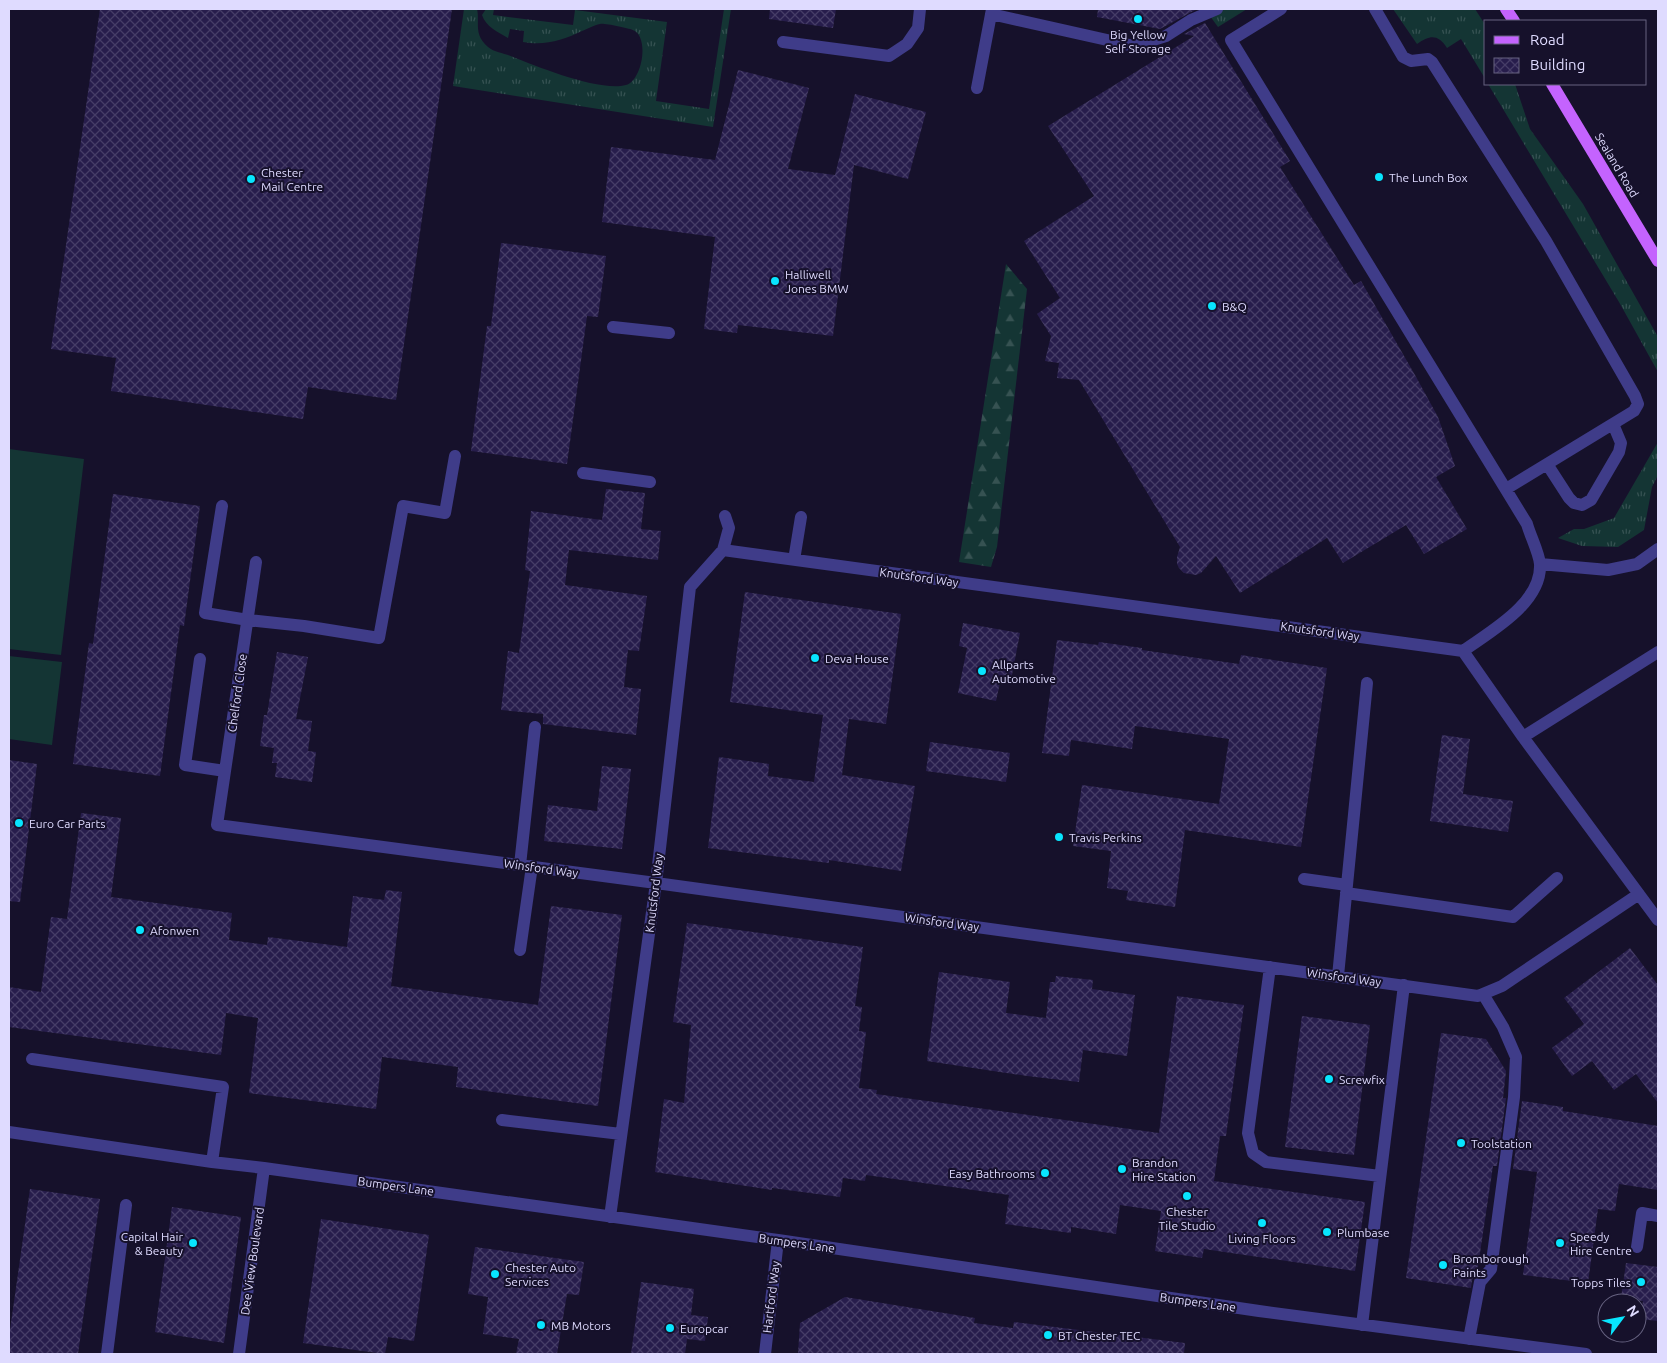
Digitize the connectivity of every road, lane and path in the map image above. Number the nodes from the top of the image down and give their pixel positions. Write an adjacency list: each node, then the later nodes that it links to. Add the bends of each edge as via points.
1 (920, 9): 8 (street, via 918,28 907,44 889,56)
2 (1217, 9): 6 (street, via 1166,36 1134,46)
3 (1281, 9): 19 (street, via 1231,40)
4 (1375, 9): 14 (street, via 1403,57 1411,61 1428,59 1432,62 1546,241 1635,396 1638,404 1634,411)
5 (1506, 9): 7 (main road)
6 (992, 11): 10 (street)
7 (1513, 20)
8 (783, 42)
9 (1553, 85): 11 (main road, Sealand Road)
10 (978, 88)
11 (1658, 261)
12 (613, 327): 13 (street)
13 (669, 333)
14 (1613, 424): 16 (street); 16 (street, via 1621,443 1619,452 1591,500 1582,505 1574,503)
15 (455, 456): 28 (street, via 445,513 403,506 379,638)
16 (1547, 464): 19 (street)
17 (583, 472): 18 (street)
18 (650, 482)
19 (1506, 489): 27 (street, via 1527,524)
20 (222, 506): 28 (street, via 205,613)
21 (725, 516): 24 (street, via 729,528)
22 (801, 517): 25 (street)
23 (1658, 549): 27 (street, via 1637,564 1608,570)
24 (723, 550): 25 (street, Knutsford Way); 40 (street, Knutsford Way, via 690,587)
25 (794, 560): 29 (street, Knutsford Way)
26 (256, 562): 28 (street, Chelford Close)
27 (1540, 564): 29 (street, via 1538,581 1524,604)
28 (248, 620): 35 (street, Chelford Close)
29 (1463, 651): 34 (street)
30 (1658, 652): 34 (street)
31 (200, 659): 35 (street, via 185,765)
32 (1367, 684): 41 (street)
33 (534, 727): 37 (street)
34 (1523, 737): 42 (street)
35 (225, 771): 36 (street, Chelford Close)
36 (217, 825): 37 (street, Winsford Way)
37 (526, 866): 40 (street, Winsford Way); 44 (street)
38 (1557, 878): 41 (street, via 1513,917)
39 (1304, 879): 41 (street)
40 (656, 883): 45 (street, Winsford Way); 52 (street, Knutsford Way)
41 (1346, 889): 46 (street)
42 (1639, 894): 43 (street); 48 (street, Winsford Way, via 1502,986)
43 (1658, 920)
44 (520, 950)
45 (1270, 967): 46 (street, Winsford Way); 55 (street, via 1248,1133 1253,1153 1266,1162)
46 (1338, 976): 47 (street, Winsford Way)
47 (1404, 985): 48 (street, Winsford Way, via 1478,996); 55 (street)
48 (1483, 994): 62 (street, via 1516,1057 1514,1097 1491,1268 1480,1282)
49 (32, 1058): 53 (street, via 223,1087)
50 (502, 1120): 52 (street)
51 (9, 1132): 53 (street, Bumpers Lane)
52 (621, 1134): 58 (street, Knutsford Way)
53 (212, 1162): 54 (street, Bumpers Lane)
54 (264, 1168): 58 (street, Bumpers Lane); 64 (street, Dee View Boulevard)
55 (1380, 1176): 61 (street)
56 (126, 1205): 63 (street)
57 (1658, 1216): 60 (street, via 1642,1214)
58 (610, 1217): 59 (street, Bumpers Lane)
59 (778, 1240): 61 (street, Bumpers Lane); 65 (street, Hartford Way)
60 (1637, 1248)
61 (1362, 1325): 62 (street, Bumpers Lane)
62 (1470, 1339): 66 (street, Bumpers Lane)
63 (107, 1354)
64 (239, 1354)
65 (765, 1354)
66 (1586, 1354)

